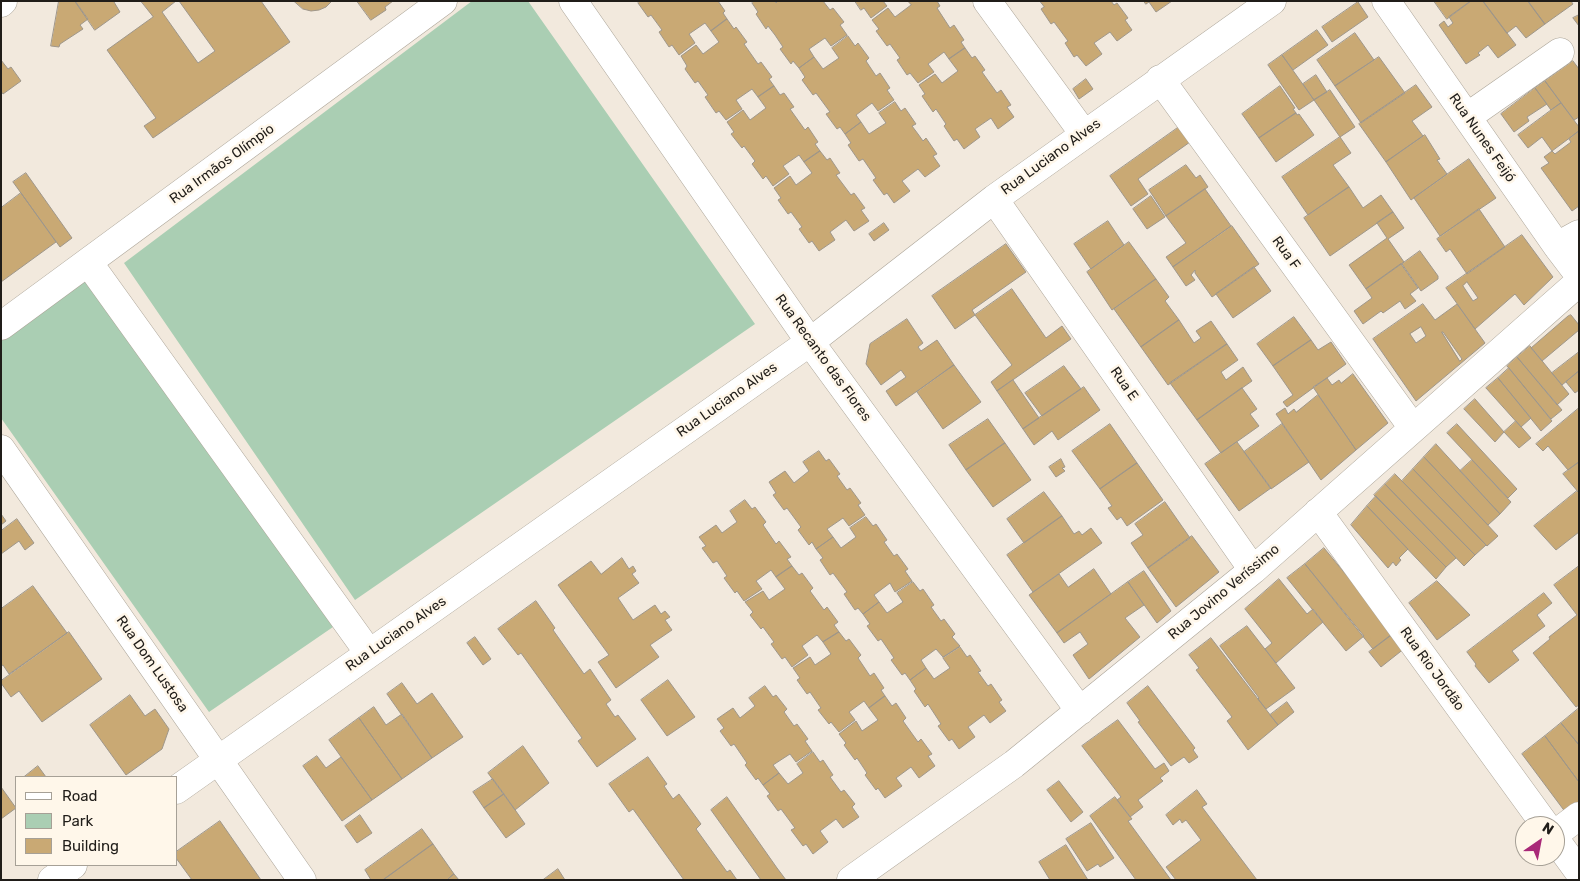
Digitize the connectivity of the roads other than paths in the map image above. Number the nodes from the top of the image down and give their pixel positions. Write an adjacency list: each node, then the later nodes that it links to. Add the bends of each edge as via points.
1 (443, 1): 12 (street, Rua Irmãos Olímpio)
2 (574, 1): 16 (street, Rua Recanto das Flores)
3 (987, 1): 9 (street)
4 (1272, 1): 7 (street, Rua Luciano Alves)
5 (1386, 1): 8 (street, Rua Nunes Feijó)
6 (1560, 52): 8 (street)
7 (1160, 79): 9 (street, Rua Luciano Alves); 17 (street, Rua F)
8 (1467, 117): 11 (street, Rua Nunes Feijó)
9 (1084, 134): 10 (street, Rua Luciano Alves)
10 (994, 199): 16 (street, Rua Luciano Alves); 20 (street, Rua E)
11 (1568, 240): 13 (street, Rua Nunes Feijó)
12 (88, 262): 15 (street, Rua Irmãos Olímpio); 21 (street)
13 (1579, 275)
14 (1579, 282): 17 (street, Rua Jovino Veríssimo)
15 (1, 326)
16 (810, 342): 21 (street, Rua Luciano Alves); 22 (street, Rua Recanto das Flores)
17 (1413, 428): 19 (street, Rua Jovino Veríssimo)
18 (1, 449): 23 (street, Rua Dom Lustosa)
19 (1318, 512): 20 (street, Rua Jovino Veríssimo); 25 (street, Rua Rio Jordão)
20 (1253, 570): 22 (street, Rua Jovino Veríssimo)
21 (368, 653): 23 (street, Rua Luciano Alves)
22 (1080, 711): 33 (street, Rua Jovino Veríssimo, via 1014,764)
23 (219, 760): 24 (street, Rua Luciano Alves); 32 (street, Rua Dom Lustosa)
24 (178, 789)
25 (1539, 816)
26 (1579, 816): 27 (street)
27 (1565, 826)
28 (1565, 853): 30 (street)
29 (71, 866): 31 (street)
30 (1579, 872)
31 (52, 880)
32 (302, 880)
33 (851, 880)

